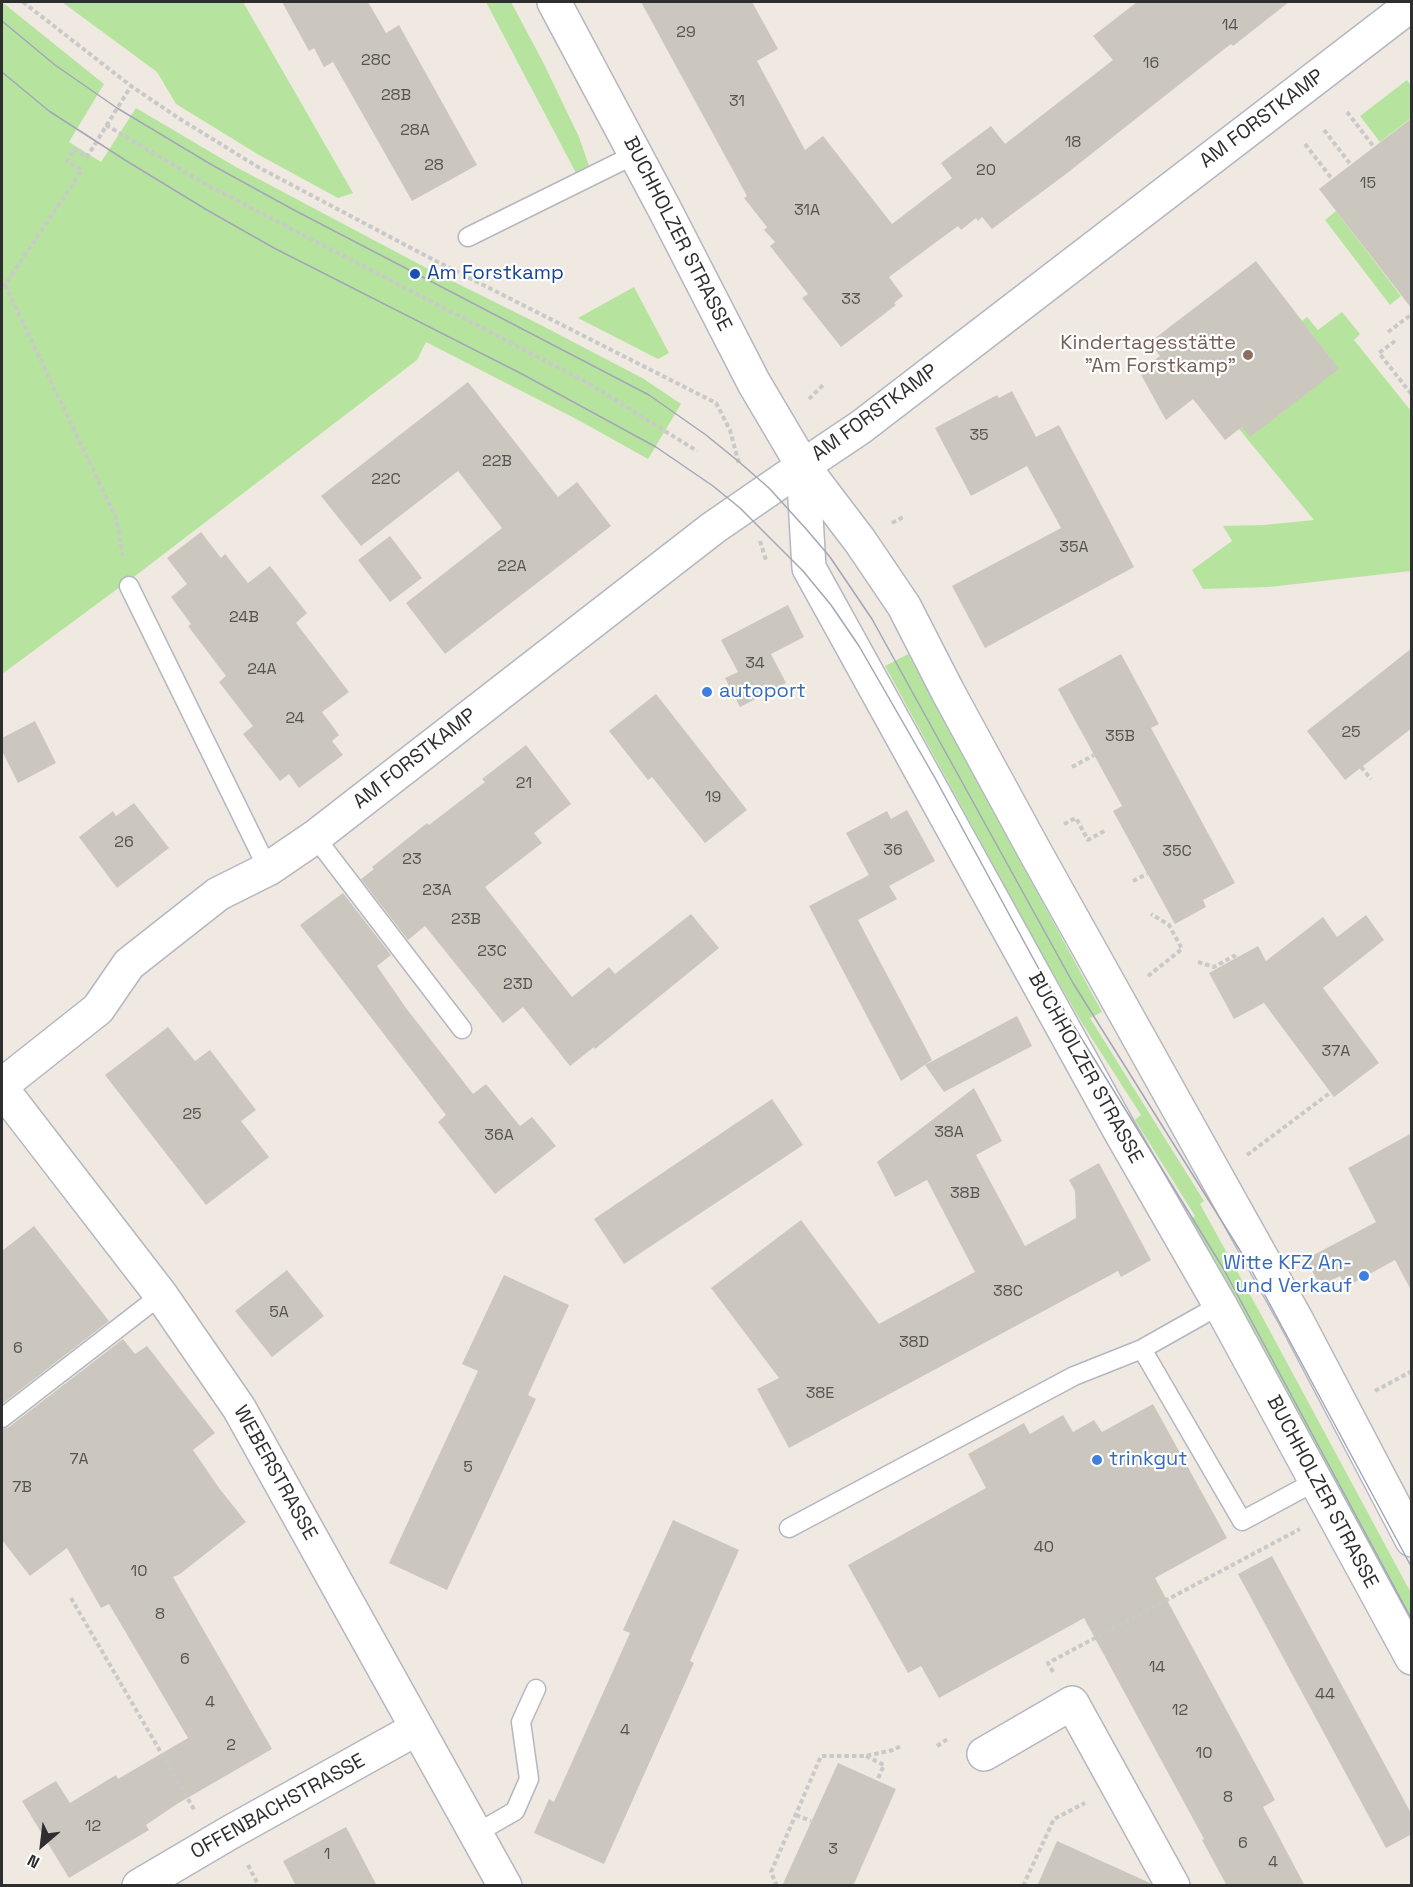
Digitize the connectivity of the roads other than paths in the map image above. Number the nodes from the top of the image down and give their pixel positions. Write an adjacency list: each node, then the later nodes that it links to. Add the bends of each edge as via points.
1 (554, 2): 3 (street, BUCHHOLZER STRASSE)
2 (1412, 4): 5 (street, AM FORSTKAMP, via 861,427)
3 (636, 154): 4 (lane); 5 (street, BUCHHOLZER STRASSE, via 754,383)
4 (468, 237)
5 (803, 466): 7 (street, AM FORSTKAMP, via 713,528); 12 (street, BUCHHOLZER STRASSE, via 809,568); 17 (street, BUCHHOLZER STRASSE, via 904,606 1034,850 1296,1319)
6 (129, 586): 8 (lane)
7 (315, 837): 8 (street, AM FORSTKAMP); 9 (lane)
8 (268, 869): 10 (street, AM FORSTKAMP, via 218,894 129,964 98,1009)
9 (462, 1029)
10 (2, 1087): 11 (street, WEBERSTRASSE)
11 (161, 1294): 14 (lane); 20 (street, WEBERSTRASSE, via 239,1408)
12 (1220, 1305): 13 (lane); 15 (street, BUCHHOLZER STRASSE)
13 (1143, 1349): 15 (lane, via 1242,1521); 16 (lane, via 1074,1376)
14 (2, 1418)
15 (1316, 1481): 18 (street, BUCHHOLZER STRASSE)
16 (789, 1528)
17 (1412, 1540)
18 (1412, 1658)
19 (536, 1689): 22 (lane, via 521,1722 529,1779 515,1811)
20 (416, 1729): 22 (street, WEBERSTRASSE); 23 (street, OFFENBACHSTRASSE)
21 (984, 1754): 25 (street, via 1072,1703)
22 (475, 1834): 24 (street, WEBERSTRASSE)
23 (140, 1886)
24 (505, 1886)
25 (1173, 1886)

